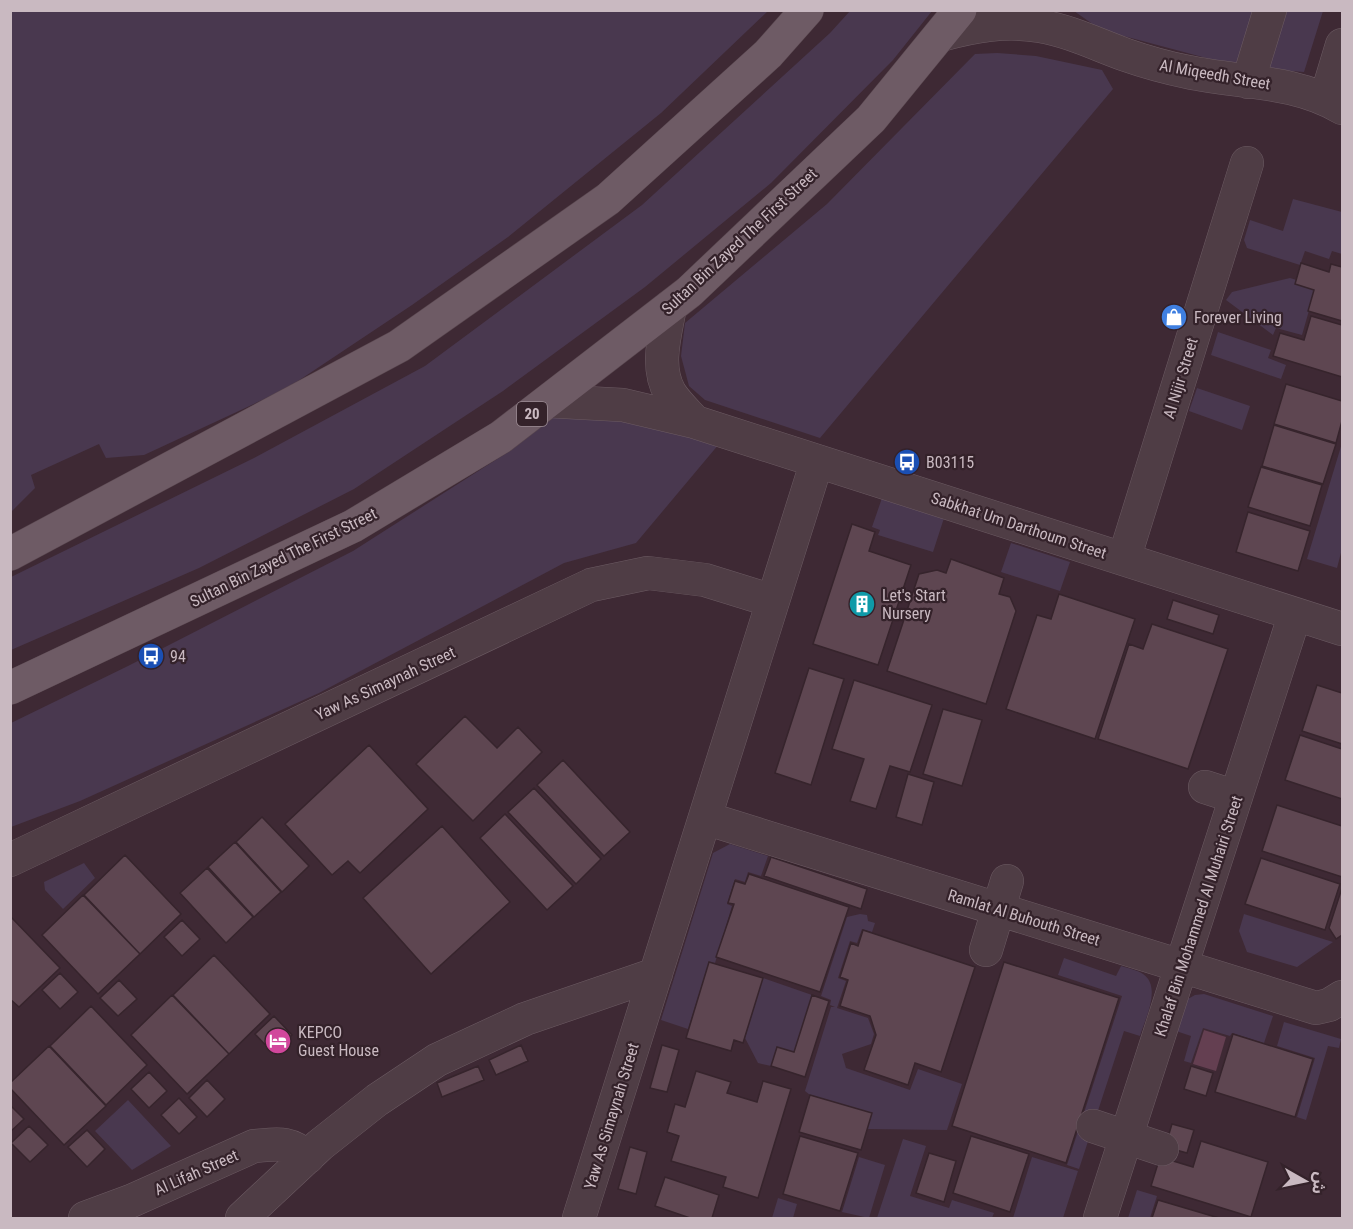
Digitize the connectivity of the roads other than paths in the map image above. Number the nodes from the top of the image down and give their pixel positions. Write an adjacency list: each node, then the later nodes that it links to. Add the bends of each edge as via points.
1 (807, 10): 14 (main road, via 768,54 608,199 399,346)
2 (1049, 10): 5 (street, Al Miqeedh Street)
3 (1270, 10): 7 (street)
4 (951, 23): 5 (street, Al Miqeedh Street, via 1006,23); 10 (main road, Sultan Bin Zayed The First Street / 20, via 871,119)
5 (1072, 34): 7 (street, Al Miqeedh Street, via 1129,56 1187,72)
6 (1342, 45): 8 (street, Al Miqeedh Street)
7 (1248, 82): 8 (street, Al Miqeedh Street, via 1300,88)
8 (1334, 103)
9 (1247, 164): 15 (street, Al Nijir Street)
10 (670, 307): 11 (main road, Sultan Bin Zayed The First Street / 20); 12 (street, via 663,341 663,375 672,395)
11 (549, 401): 12 (street, Sabkhat Um Darthoum Street, via 623,405); 19 (main road, Sultan Bin Zayed The First Street / 20, via 501,437 353,526)
12 (695, 422): 13 (street, Sabkhat Um Darthoum Street)
13 (817, 461): 15 (street, Sabkhat Um Darthoum Street); 16 (street, Yaw As Simaynah Street)
14 (10, 554)
15 (1124, 559): 17 (street, Sabkhat Um Darthoum Street)
16 (773, 601): 22 (street, Yaw As Simaynah Street); 23 (street, Yaw As Simaynah Street, via 705,580 648,573 591,585)
17 (1295, 614): 18 (street, Sabkhat Um Darthoum Street); 21 (street, Khalaf Bin Mohammed Al Muhairi Street)
18 (1342, 629)
19 (10, 687)
20 (1205, 787): 21 (street)
21 (1236, 797): 26 (street, Khalaf Bin Mohammed Al Muhairi Street)
22 (705, 818): 24 (street, Ramlat Al Buhouth Street); 27 (street, Yaw As Simaynah Street)
23 (10, 860)
24 (1003, 895): 25 (street); 26 (street, Ramlat Al Buhouth Street)
25 (986, 950)
26 (1181, 967): 28 (street, Ramlat Al Buhouth Street, via 1316,1008); 30 (street, Khalaf Bin Mohammed Al Muhairi Street)
27 (656, 974): 32 (street, via 525,1019 436,1060 377,1100); 35 (street, Yaw As Simaynah Street)
28 (1342, 998)
29 (1093, 1126): 30 (street)
30 (1127, 1137): 31 (street); 36 (street, Khalaf Bin Mohammed Al Muhairi Street)
31 (1162, 1149)
32 (308, 1156): 33 (street, Al Lifah Street, via 294,1146 254,1146); 34 (street)
33 (85, 1218)
34 (242, 1218)
35 (579, 1218)
36 (1100, 1218)

